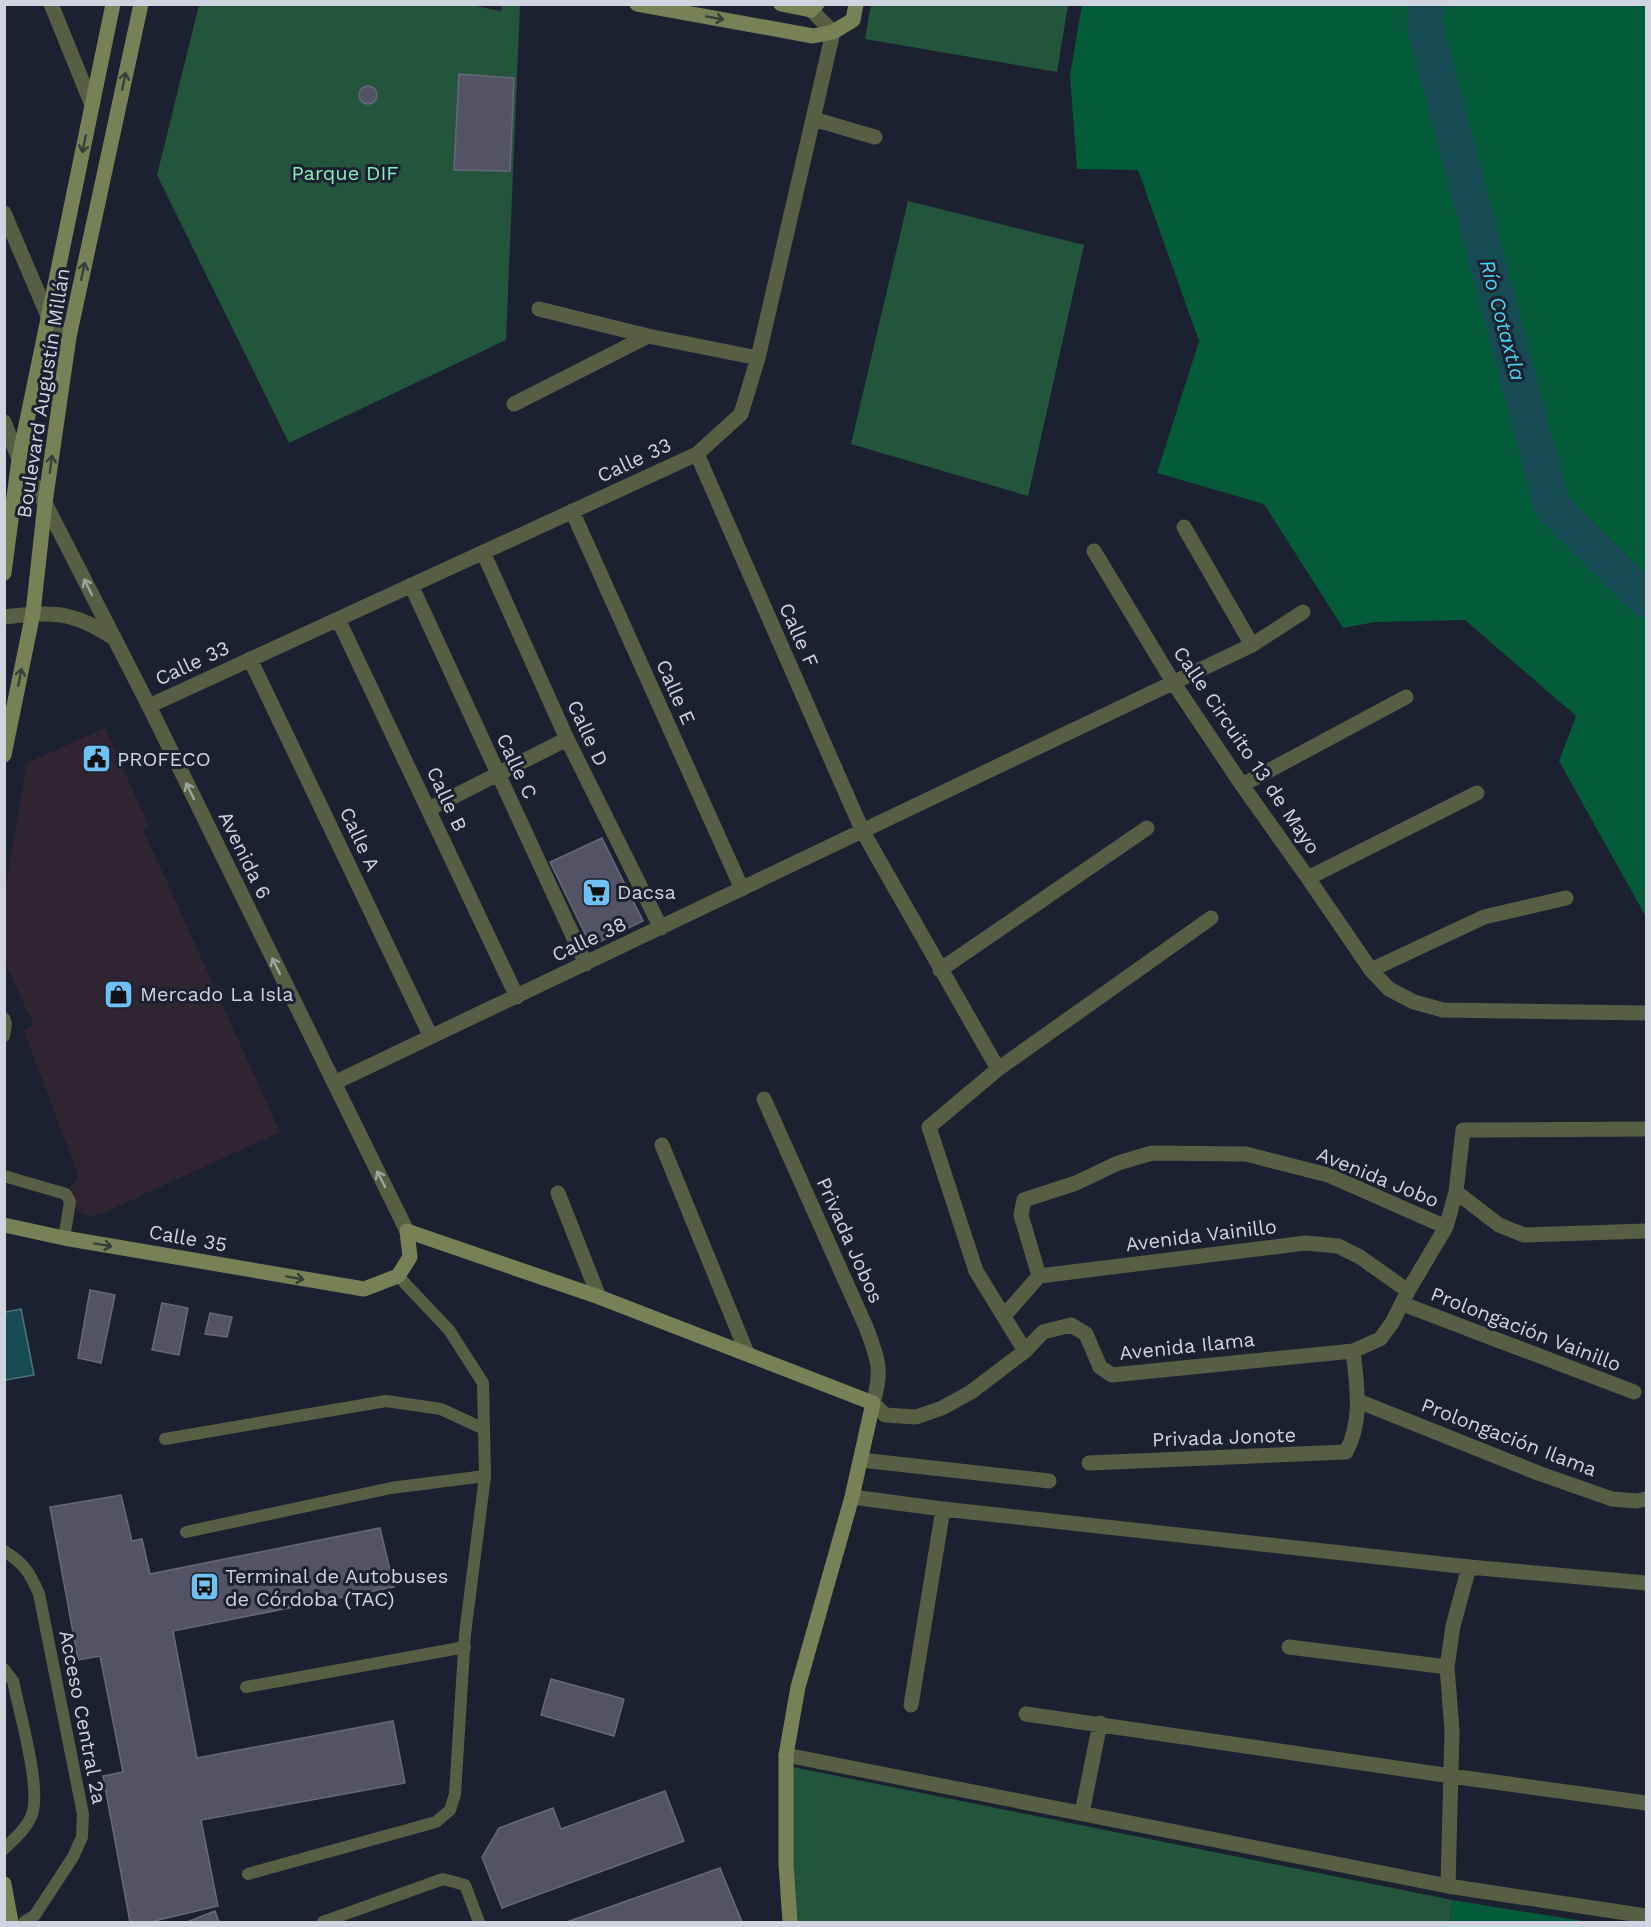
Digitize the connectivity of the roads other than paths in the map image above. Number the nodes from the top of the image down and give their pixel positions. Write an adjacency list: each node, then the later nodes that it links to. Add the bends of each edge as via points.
1 (51, 4): 9 (street)
2 (113, 4): 9 (street, Boulevard Augustín Millán)
3 (141, 4): 16 (street, Boulevard Augustín Millán, one-way to 3)
4 (636, 4): 8 (street, one-way to 8, via 813,36)
5 (781, 4): 7 (street)
6 (856, 4): 8 (street, via 853,20)
7 (814, 7): 8 (street)
8 (834, 32): 10 (street, Calle 33)
9 (92, 105): 14 (street, Boulevard Augustín Millán, one-way to 14)
10 (813, 119): 11 (street); 17 (street, Calle 33)
11 (875, 136)
12 (4, 213): 14 (street)
13 (539, 309): 15 (street)
14 (48, 316): 16 (street); 21 (street, Boulevard Augustín Millán)
15 (648, 336): 17 (street); 18 (street)
16 (69, 337): 22 (street, Boulevard Augustín Millán, one-way to 16)
17 (758, 358): 20 (street, Calle 33, via 741,414)
18 (514, 404)
19 (4, 422): 21 (street, Avenida 6)
20 (697, 454): 23 (street, Calle 33); 46 (street, Calle F)
21 (20, 459): 22 (street, Avenida 6); 27 (street, Boulevard Augustín Millán)
22 (45, 503): 30 (street, Boulevard Augustín Millán); 33 (street, Avenida 6, one-way to 22)
23 (572, 511): 26 (street, Calle 33); 48 (street, Calle E)
24 (1184, 527): 34 (street)
25 (1094, 550): 36 (street, Calle Circuito 13 de Mayo)
26 (483, 552): 28 (street, Calle 33); 39 (street, Calle D)
27 (4, 573)
28 (411, 585): 32 (street, Calle 33); 41 (street, Calle C)
29 (1303, 612): 34 (street, Calle 38)
30 (33, 613): 31 (street); 33 (street, via 73,617 93,624); 40 (street, Boulevard Augustín Millán, one-way to 30)
31 (4, 617)
32 (338, 619): 35 (street, Calle 33); 44 (street, Calle B)
33 (115, 639): 38 (street, Avenida 6)
34 (1252, 645): 36 (street, Calle 38)
35 (250, 659): 38 (street, Calle 33); 59 (street, Calle A)
36 (1173, 682): 42 (street, Calle Circuito 13 de Mayo); 46 (street, Calle 38)
37 (1406, 697): 42 (street)
38 (148, 706): 61 (street, Avenida 6, one-way to 38)
39 (567, 739): 41 (street); 51 (street, Calle D)
40 (4, 755)
41 (498, 774): 44 (street); 52 (street, Calle C)
42 (1242, 785): 47 (street, Calle Circuito 13 de Mayo)
43 (1477, 793): 47 (street)
44 (429, 809): 55 (street, Calle B)
45 (1147, 828): 53 (street)
46 (863, 832): 48 (street, Calle 38); 53 (street, Calle F)
47 (1308, 878): 54 (street, Calle Circuito 13 de Mayo)
48 (742, 889): 51 (street, Calle 38)
49 (1566, 898): 54 (street, via 1484,918)
50 (1211, 918): 60 (street)
51 (661, 928): 52 (street, Calle 38)
52 (586, 964): 55 (street, Calle 38)
53 (940, 970): 60 (street, Calle F)
54 (1371, 970): 56 (street, Calle Circuito 13 de Mayo, via 1389,989 1414,1002 1443,1010)
55 (517, 997): 59 (street, Calle 38)
56 (1647, 1013)
57 (4, 1018): 58 (lane)
58 (4, 1036)
59 (431, 1037): 61 (street, Calle 38)
60 (998, 1070): 77 (street, via 930,1127 976,1271)
61 (334, 1083): 70 (street, Avenida 6, one-way to 61)
62 (764, 1099): 83 (street, Privada Jobos, via 866,1327 880,1371)
63 (1647, 1129): 66 (street, Avenida Ilama, via 1463,1130)
64 (662, 1145): 80 (street)
65 (4, 1176): 72 (lane, via 66,1194 70,1202)
66 (1456, 1192): 69 (street, Avenida Ilama); 71 (street, via 1499,1225 1524,1235)
67 (558, 1193): 75 (street)
68 (4, 1225): 72 (street, Calle 35)
69 (1446, 1227): 74 (street, Avenida Jobo, via 1328,1175 1246,1154 1152,1153 1024,1200 1021,1215); 76 (street, Avenida Ilama)
70 (407, 1231): 73 (street, Avenida 6, via 410,1257); 75 (street)
71 (1647, 1231)
72 (64, 1238): 73 (street, Calle 35, one-way to 73, via 364,1290)
73 (398, 1276): 84 (lane, via 449,1330 483,1383)
74 (1039, 1276): 76 (street, Avenida Vainillo, via 1306,1243 1338,1246 1360,1257); 77 (street)
75 (599, 1298): 80 (street)
76 (1406, 1298): 79 (street, Avenida Ilama, via 1380,1339); 81 (street, Prolongación Vainillo)
77 (1004, 1316): 78 (street)
78 (1025, 1351): 79 (street, Avenida Ilama, via 1043,1332 1071,1325 1086,1334 1100,1367 1112,1375); 83 (street, Avenida Ilama, via 971,1392 916,1417 885,1415)
79 (1353, 1351): 82 (street)
80 (747, 1353): 83 (street)
81 (1634, 1392)
82 (1359, 1401): 87 (street, Privada Jonote, via 1353,1441 1346,1452); 91 (street, Prolongación Ilama, via 1612,1499)
83 (873, 1403): 86 (street)
84 (484, 1430): 85 (lane, via 441,1409 386,1401); 88 (lane)
85 (165, 1438)
86 (861, 1460): 89 (street); 90 (street)
87 (1089, 1463)
88 (485, 1476): 93 (lane, via 391,1488); 97 (lane)
89 (1049, 1481)
90 (852, 1497): 92 (street); 105 (street, via 798,1687)
91 (1647, 1499)
92 (943, 1509): 95 (street); 102 (street)
93 (186, 1532)
94 (4, 1551): 115 (lane, Acceso Central 2a, via 31,1574 39,1594 83,1814 82,1837 73,1857 35,1915)
95 (1469, 1567): 96 (street); 99 (street)
96 (1647, 1583)
97 (465, 1647): 101 (lane); 110 (lane, via 455,1794 450,1810 436,1822)
98 (1289, 1647): 99 (street)
99 (1447, 1666): 106 (street)
100 (4, 1669): 109 (lane, via 13,1681 36,1803 31,1819)
101 (246, 1687)
102 (911, 1705)
103 (1026, 1714): 104 (street)
104 (1100, 1723): 106 (street); 108 (street)
105 (786, 1755): 108 (street); 118 (street)
106 (1451, 1776): 107 (street); 112 (street)
107 (1647, 1803)
108 (1082, 1813): 112 (street)
109 (4, 1849)
110 (248, 1874)
111 (4, 1884): 114 (street)
112 (1448, 1886): 113 (street)
113 (1647, 1916)
114 (11, 1923)
115 (24, 1923)
116 (323, 1923): 117 (lane, via 443,1879 465,1885)
117 (479, 1923)
118 (790, 1923)

